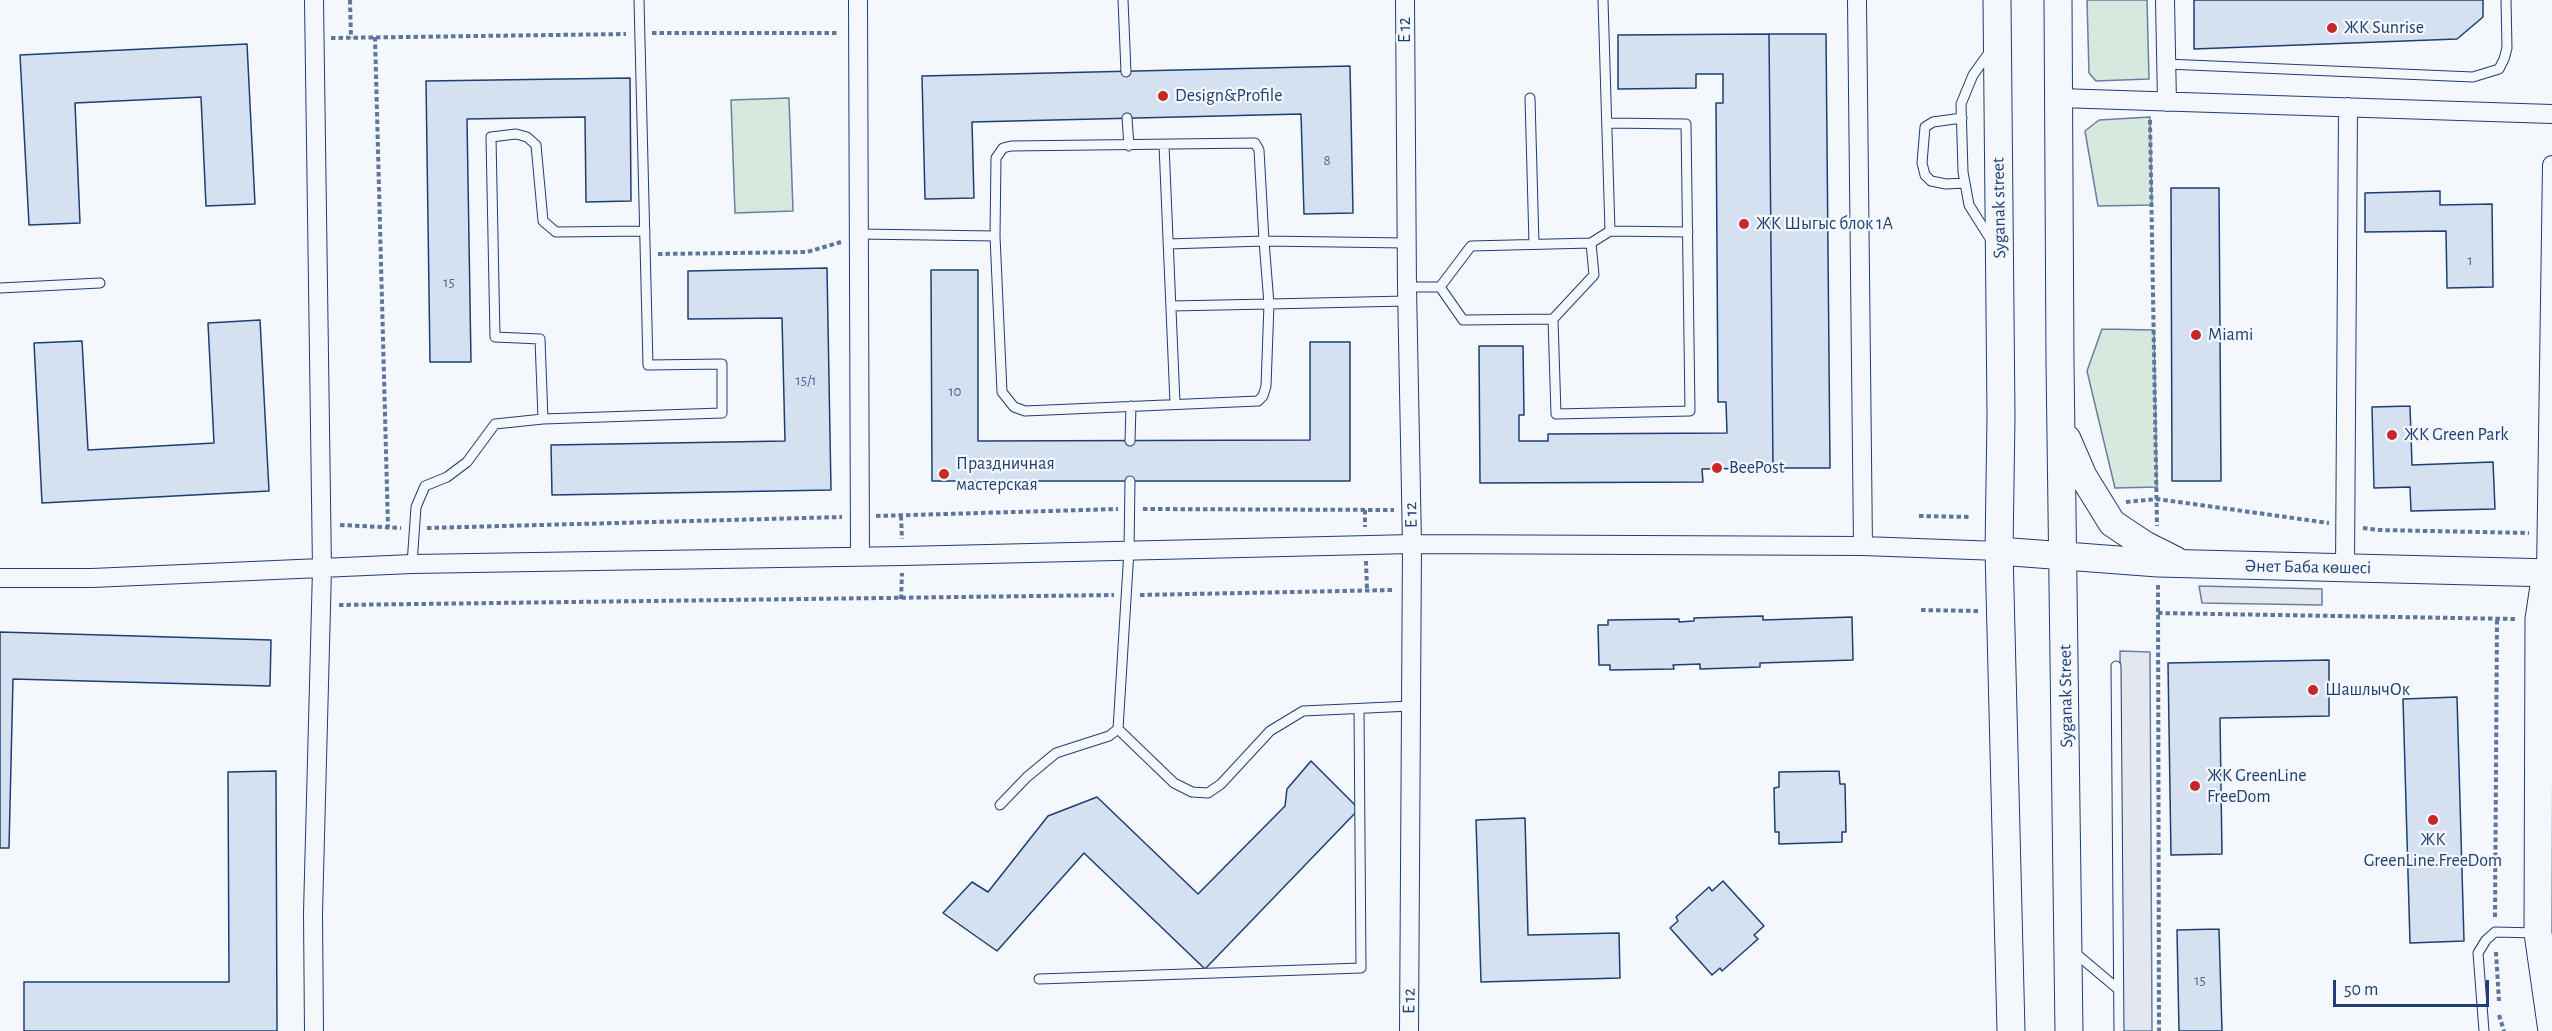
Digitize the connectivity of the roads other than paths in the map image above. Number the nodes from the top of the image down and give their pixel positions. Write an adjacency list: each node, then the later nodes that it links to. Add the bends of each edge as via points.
1 (314, 0): 61 (street)
2 (639, 0): 27 (lane)
3 (858, 0): 30 (street)
4 (1123, 0): 14 (lane)
5 (1405, 0): 33 (street, E 12)
6 (1603, 0): 22 (lane)
7 (1857, 0): 53 (street)
8 (1997, 0): 12 (main road, Syganak street)
9 (2058, 0): 16 (main road)
10 (2165, 0): 13 (street)
11 (2505, 0): 13 (lane, via 2505,59 2499,69 2473,77)
12 (1998, 41): 21 (lane, via 1973,75 1962,104); 37 (main road, Syganak street)
13 (2166, 64): 17 (street)
14 (1126, 72)
15 (1530, 98): 36 (lane)
16 (2060, 98): 17 (street); 49 (main road, Syganak Street)
17 (2159, 101): 18 (street)
18 (2348, 107): 19 (street); 60 (street)
19 (2552, 114)
20 (1127, 118): 24 (lane)
21 (1962, 118): 26 (lane); 26 (lane, via 1925,127 1922,163 1931,180)
22 (1608, 123): 28 (lane); 29 (lane, via 1686,124)
23 (1164, 145): 24 (lane); 32 (lane, via 1255,143 1259,150); 35 (lane)
24 (1129, 146): 31 (lane, via 1004,148 996,158)
25 (2552, 165): 38 (street)
26 (1965, 183): 37 (lane, via 1969,205)
27 (645, 231): 48 (lane, via 648,365 722,364 722,413); 48 (lane, via 556,232 543,221 536,145 516,134 491,138 495,337 540,339)
28 (1610, 231): 29 (lane); 34 (lane)
29 (1688, 232): 45 (lane, via 1689,411 1556,414)
30 (859, 234): 31 (lane); 56 (street)
31 (995, 237): 47 (lane, via 1002,392 1007,401 1025,411)
32 (1264, 241): 33 (lane); 35 (lane); 43 (lane)
33 (1406, 243): 42 (street, E 12)
34 (1591, 243): 36 (lane); 45 (lane, via 1594,275)
35 (1168, 244): 44 (lane)
36 (1534, 244): 40 (lane, via 1471,246)
37 (2000, 253): 55 (main road, Syganak Street)
38 (2551, 274): 62 (street)
39 (100, 282): 41 (lane)
40 (1440, 287): 42 (lane); 45 (lane, via 1463,320)
41 (0, 288)
42 (1407, 294): 43 (lane); 52 (street, E 12)
43 (1269, 304): 44 (lane); 46 (lane, via 1263,396 1258,401)
44 (1171, 306): 46 (lane)
45 (1553, 319)
46 (1175, 403): 47 (lane)
47 (1131, 406): 50 (lane)
48 (543, 419): 59 (lane, via 495,424 466,462 447,477 425,486 416,507)
49 (2061, 422): 57 (main road, Syganak Street); 58 (main road, via 2083,476 2112,523)
50 (1130, 441)
51 (1130, 481): 54 (lane)
52 (1412, 544): 53 (street); 54 (street); 65 (street, E 12)
53 (1863, 546): 55 (street)
54 (1129, 550): 56 (street); 67 (lane)
55 (1999, 551): 57 (main road, Әнет Баба көшесі); 75 (main road, Syganak Street)
56 (860, 555): 59 (street)
57 (2064, 556): 58 (main road, Әнет Баба көшесі); 70 (main road, Syganak Street)
58 (2165, 559): 60 (main road, Әнет Баба көшесі)
59 (412, 564): 61 (street)
60 (2345, 568): 62 (main road, Әнет Баба көшесі)
61 (322, 569): 63 (street); 73 (street, via 313,913)
62 (2549, 573): 69 (main road, via 2539,619)
63 (0, 578)
64 (2116, 666): 72 (lane)
65 (1411, 706): 66 (lane); 74 (street, E 12)
66 (1359, 710): 67 (lane, via 1303,711 1285,720 1208,793 1192,792 1174,783); 71 (lane, via 1361,968)
67 (1118, 729): 68 (lane, via 1109,736 1056,753)
68 (1000, 805)
69 (2538, 933): 78 (lane, via 2495,932 2478,953); 79 (main road)
70 (2068, 948): 72 (lane); 76 (main road, Syganak Street)
71 (1039, 979)
72 (2118, 989): 77 (lane)
73 (314, 1031)
74 (1408, 1031)
75 (2011, 1031)
76 (2069, 1031)
77 (2119, 1031)
78 (2484, 1031)
79 (2552, 1031)

